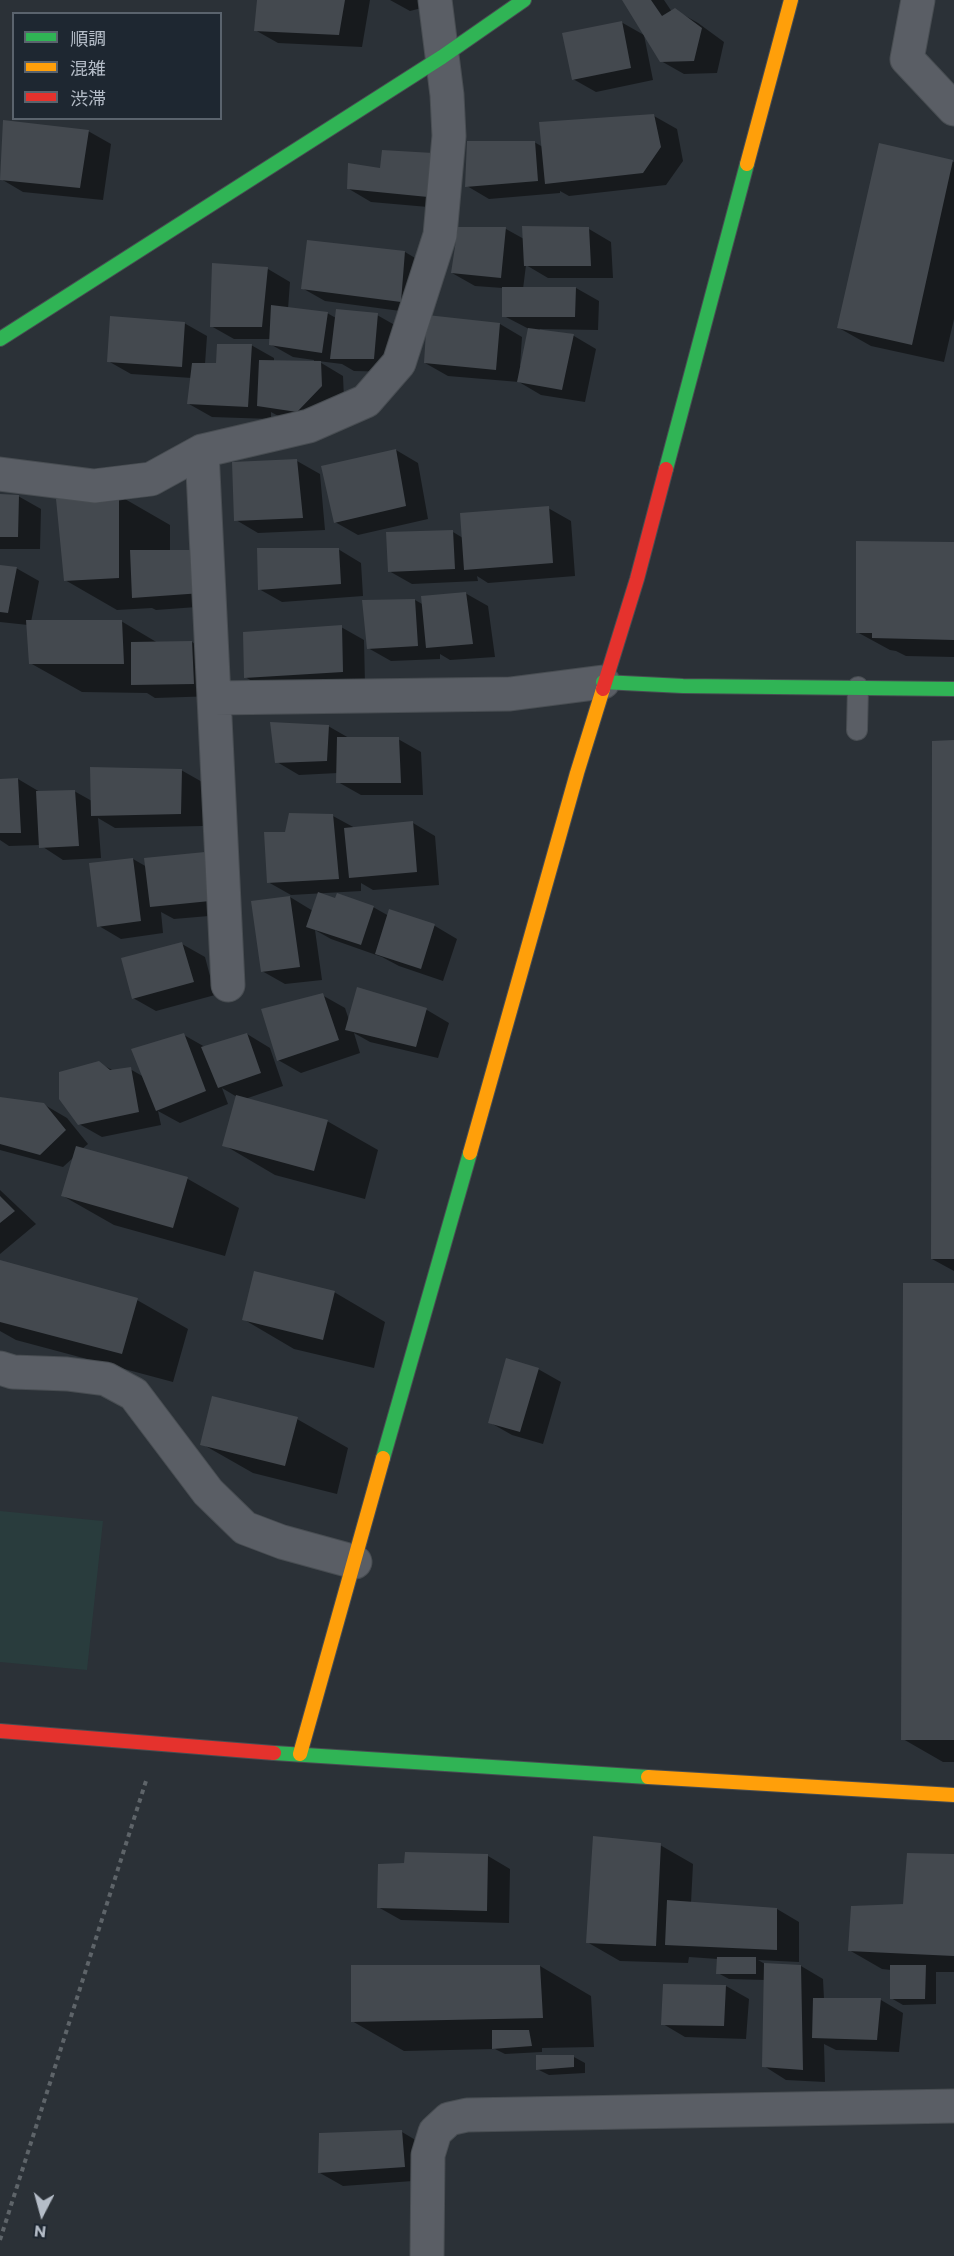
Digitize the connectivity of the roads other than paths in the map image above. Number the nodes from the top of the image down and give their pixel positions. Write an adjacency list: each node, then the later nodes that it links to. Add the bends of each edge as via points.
1 (435, 0): 5 (street)
2 (524, 0): 5 (street)
3 (791, 0): 10 (street, via 640,567)
4 (918, 0): 6 (street, via 907,59)
5 (442, 57): 7 (street); 8 (street, via 448,136 440,235 399,363 366,401 309,426)
6 (954, 110)
7 (0, 339)
8 (202, 451): 9 (street, via 150,479 94,486); 13 (street)
9 (0, 474)
10 (603, 682): 11 (street); 13 (street, via 510,694); 17 (street)
11 (858, 687): 12 (street); 14 (lane)
12 (954, 689)
13 (214, 698): 15 (street)
14 (857, 730)
15 (228, 985)
16 (0, 1368): 17 (street, via 106,1379 134,1394 208,1492 245,1528)
17 (355, 1562): 19 (street)
18 (0, 1731): 19 (street)
19 (300, 1754): 20 (street)
20 (954, 1795)
21 (954, 2106): 22 (street, via 467,2115 449,2119 435,2132 428,2155)
22 (427, 2256)

